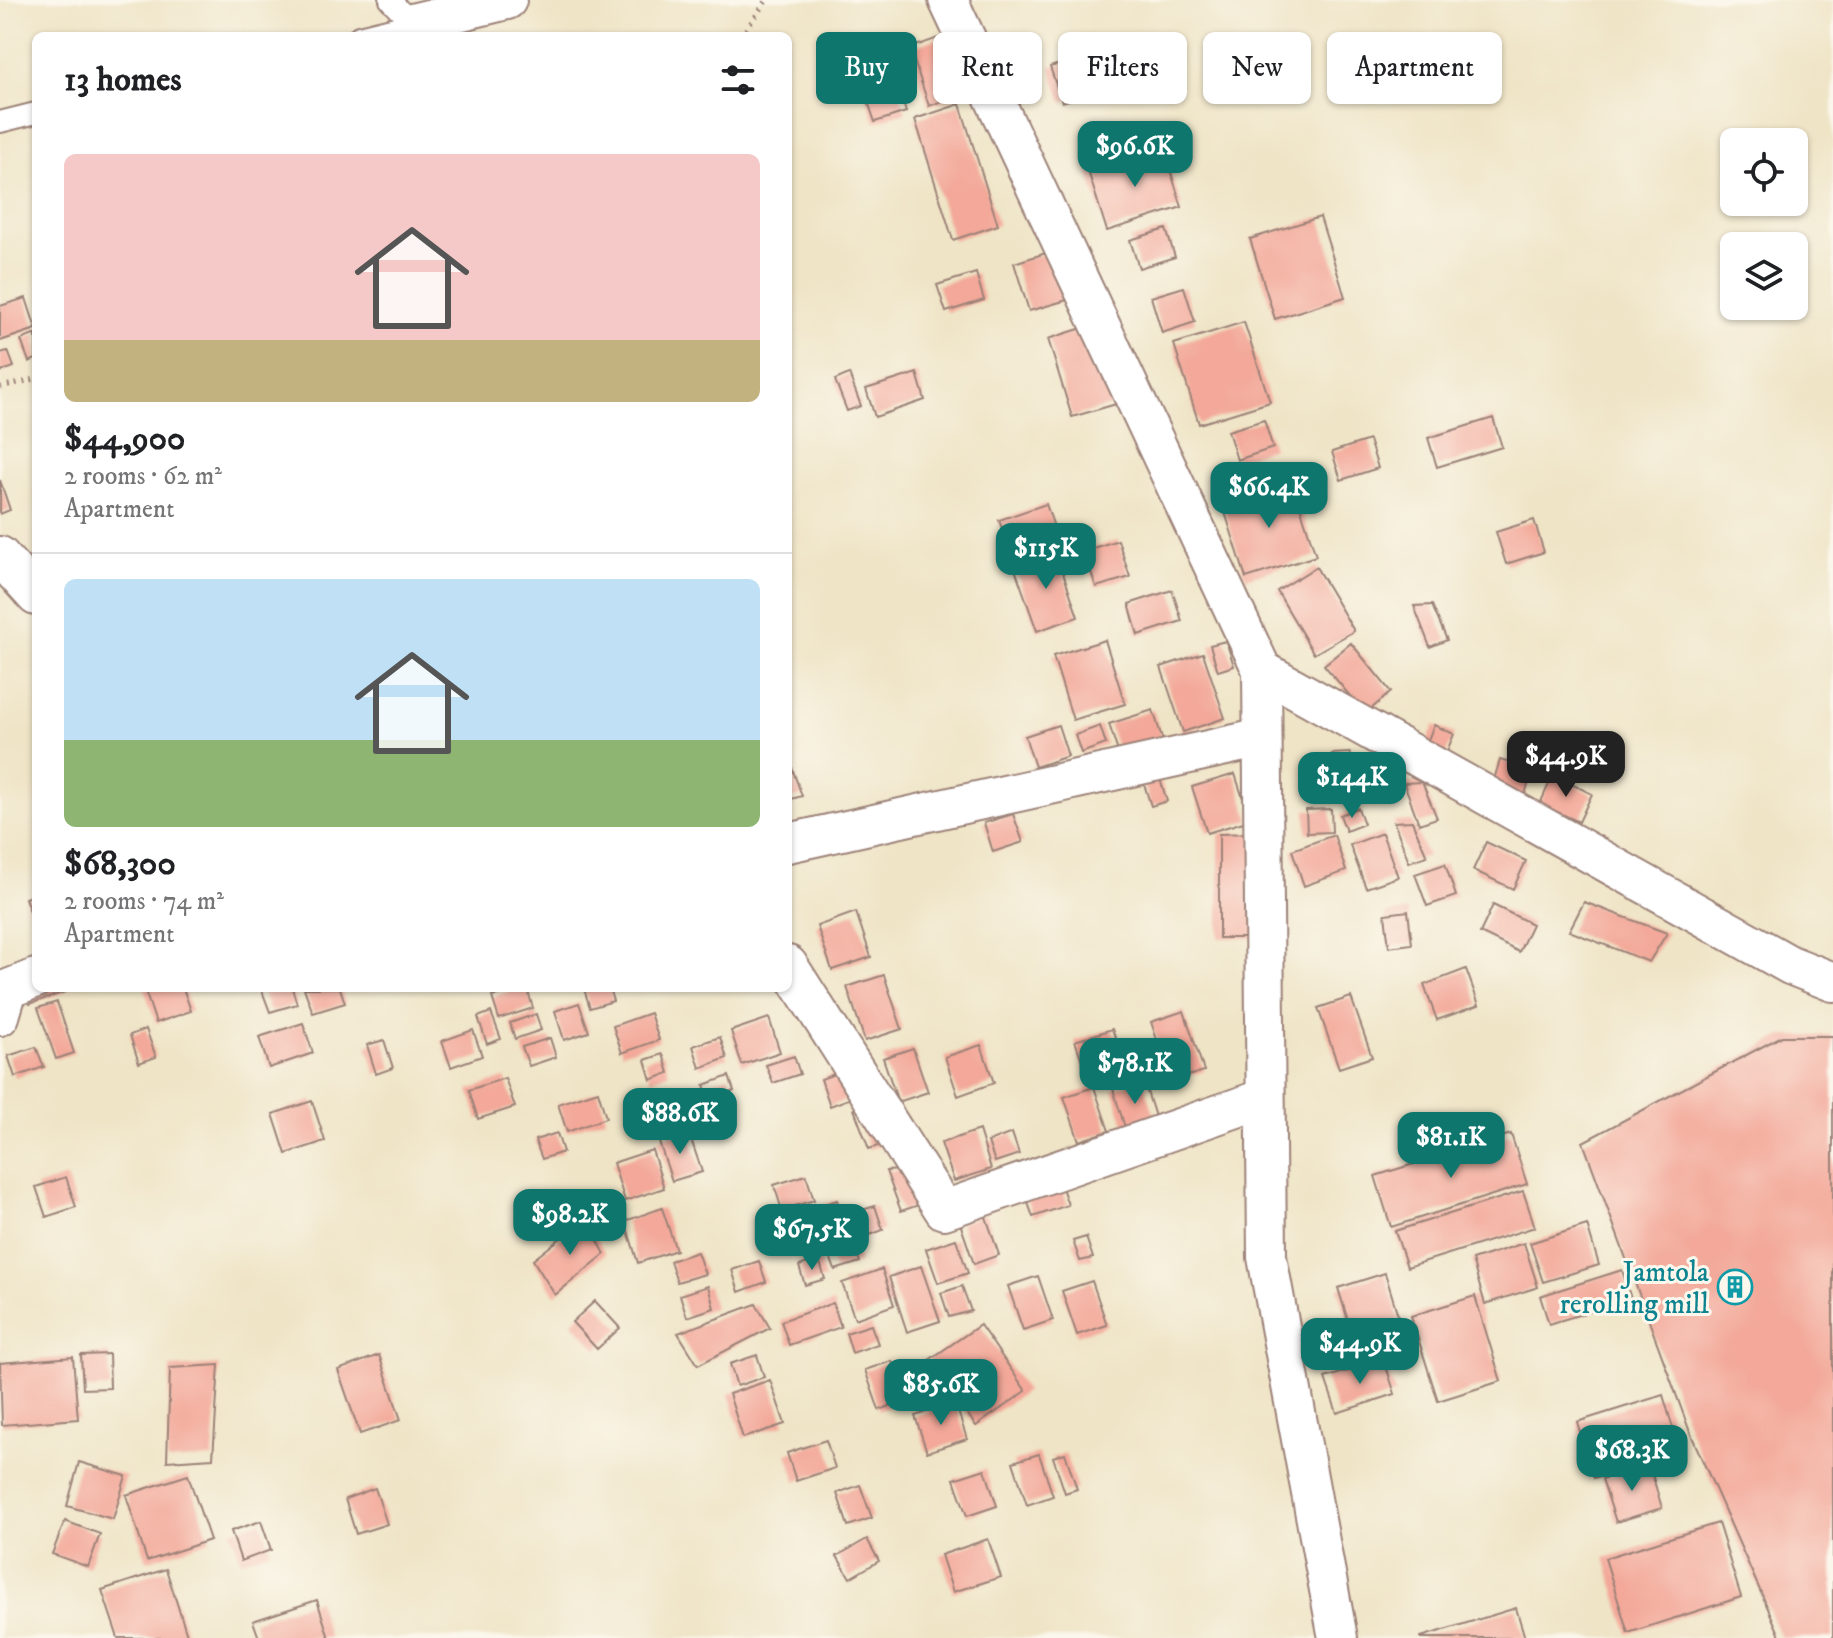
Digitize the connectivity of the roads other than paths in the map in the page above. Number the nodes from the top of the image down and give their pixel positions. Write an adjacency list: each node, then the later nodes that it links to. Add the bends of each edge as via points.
1 (507, 0): 3 (street)
2 (948, 0): 9 (street)
3 (401, 12): 4 (lane)
4 (366, 32)
5 (32, 114): 6 (lane)
6 (0, 122)
7 (0, 556): 8 (street)
8 (32, 592)
9 (1262, 670): 10 (street); 13 (street, via 1790,965)
10 (1262, 738): 11 (street); 14 (street)
11 (792, 842)
12 (792, 971): 14 (street, via 944,1210)
13 (1833, 982)
14 (1265, 1098): 15 (street, via 1267,1257)
15 (1338, 1638)

